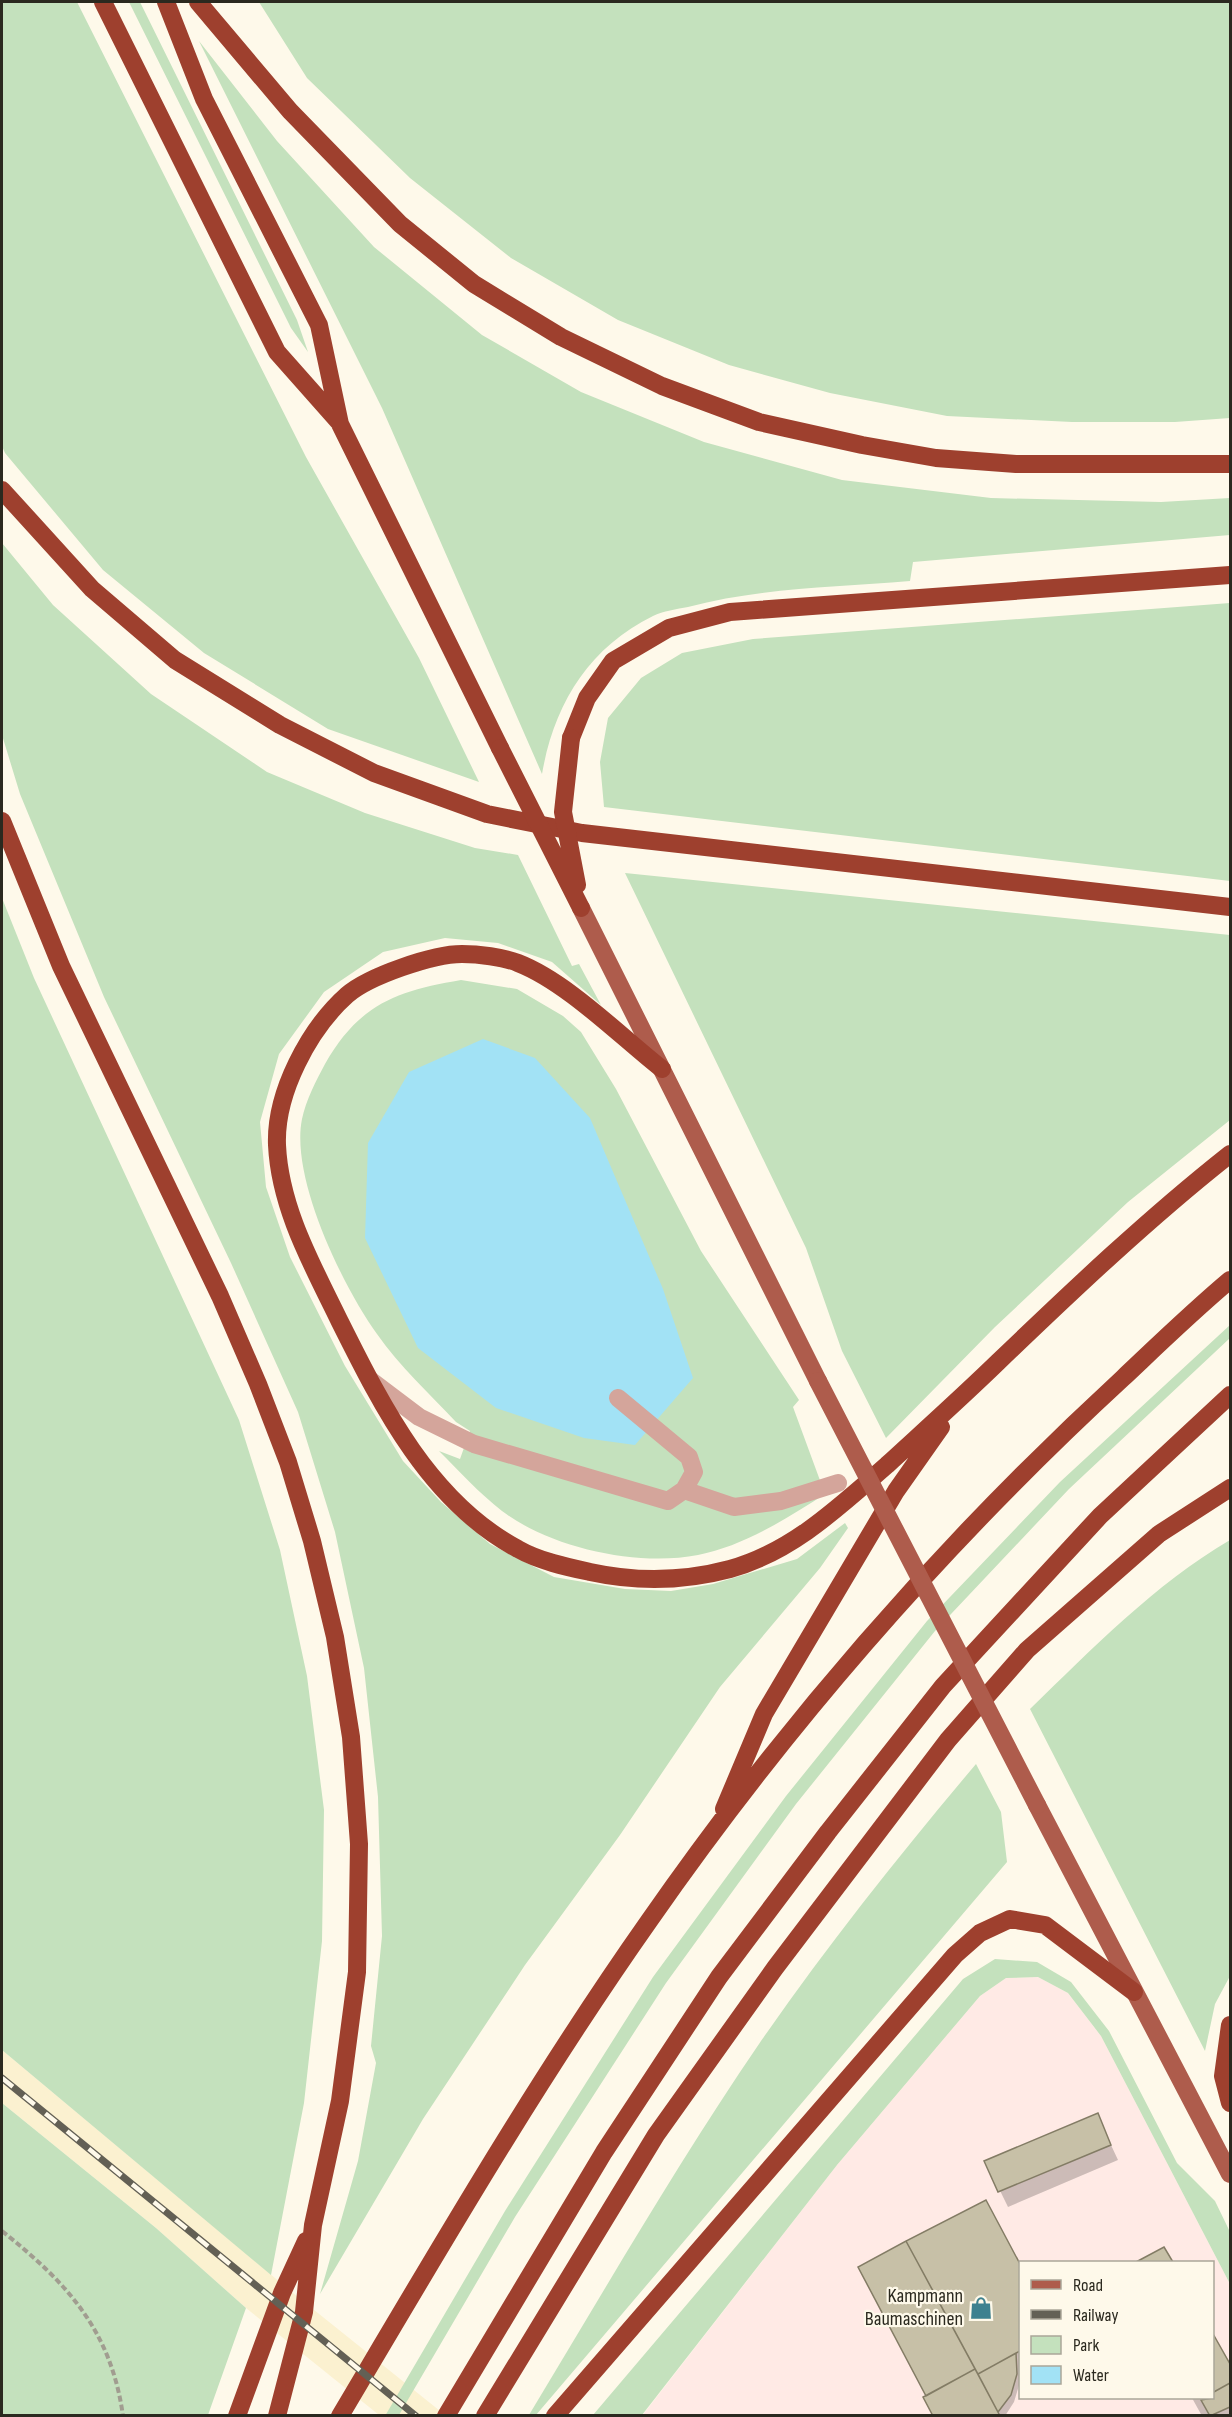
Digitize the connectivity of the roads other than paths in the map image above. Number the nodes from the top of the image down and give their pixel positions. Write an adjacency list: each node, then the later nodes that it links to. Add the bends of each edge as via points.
1 (104, 2): 4 (highway, via 277,352)
2 (166, 2): 4 (highway, via 204,99 319,325)
3 (198, 2): 5 (highway, via 290,111 400,224 474,284 561,337 662,386 759,422 936,458 1016,464)
4 (340, 424): 10 (highway, bridge)
5 (1230, 464)
6 (2, 490): 9 (highway, via 92,589 175,660 280,725 374,773 487,814 582,833)
7 (1230, 575): 10 (highway, bridge, via 730,612 669,628 613,661 587,698 571,738 563,812)
8 (2, 820): 26 (highway, via 61,966 220,1296 258,1384 288,1462 335,1637 351,1737 359,1844 357,1972 340,2101)
9 (1230, 907)
10 (581, 908): 11 (main road)
11 (662, 1069): 14 (highway, via 559,985 516,962 460,954 403,966 350,992 311,1035 287,1086 277,1142 286,1203); 22 (main road, bridge, via 818,1381)
12 (1230, 1154): 17 (highway, via 1067,1297)
13 (1230, 1280): 21 (highway, via 1051,1444 901,1601)
14 (368, 1379): 17 (highway, via 392,1422 430,1475 470,1515 519,1550 570,1568 624,1580 677,1578 732,1568 793,1542 842,1505); 20 (lane, via 419,1417 474,1444 668,1501)
15 (1230, 1395): 30 (highway, via 1068,1550 943,1686 828,1832 719,1977 604,2151)
16 (618, 1398): 20 (lane, via 689,1457 694,1472)
17 (959, 1401): 21 (highway, via 896,1491 764,1714)
18 (838, 1483): 20 (lane, via 781,1501 734,1507)
19 (1230, 1488): 31 (highway, via 1158,1533 1027,1650 948,1740 774,1968 656,2135)
20 (684, 1490)
21 (716, 1829): 29 (highway, via 648,1921 550,2070)
22 (1134, 1992): 25 (main road); 32 (highway, via 1045,1925 1010,1919 980,1933 955,1955)
23 (1230, 2025): 24 (highway, via 1223,2076)
24 (1230, 2103)
25 (1230, 2174)
26 (313, 2225): 27 (highway, via 282,2294); 28 (highway, via 304,2312)
27 (237, 2415)
28 (277, 2415)
29 (340, 2415)
30 (446, 2415)
31 (485, 2415)
32 (555, 2415)

